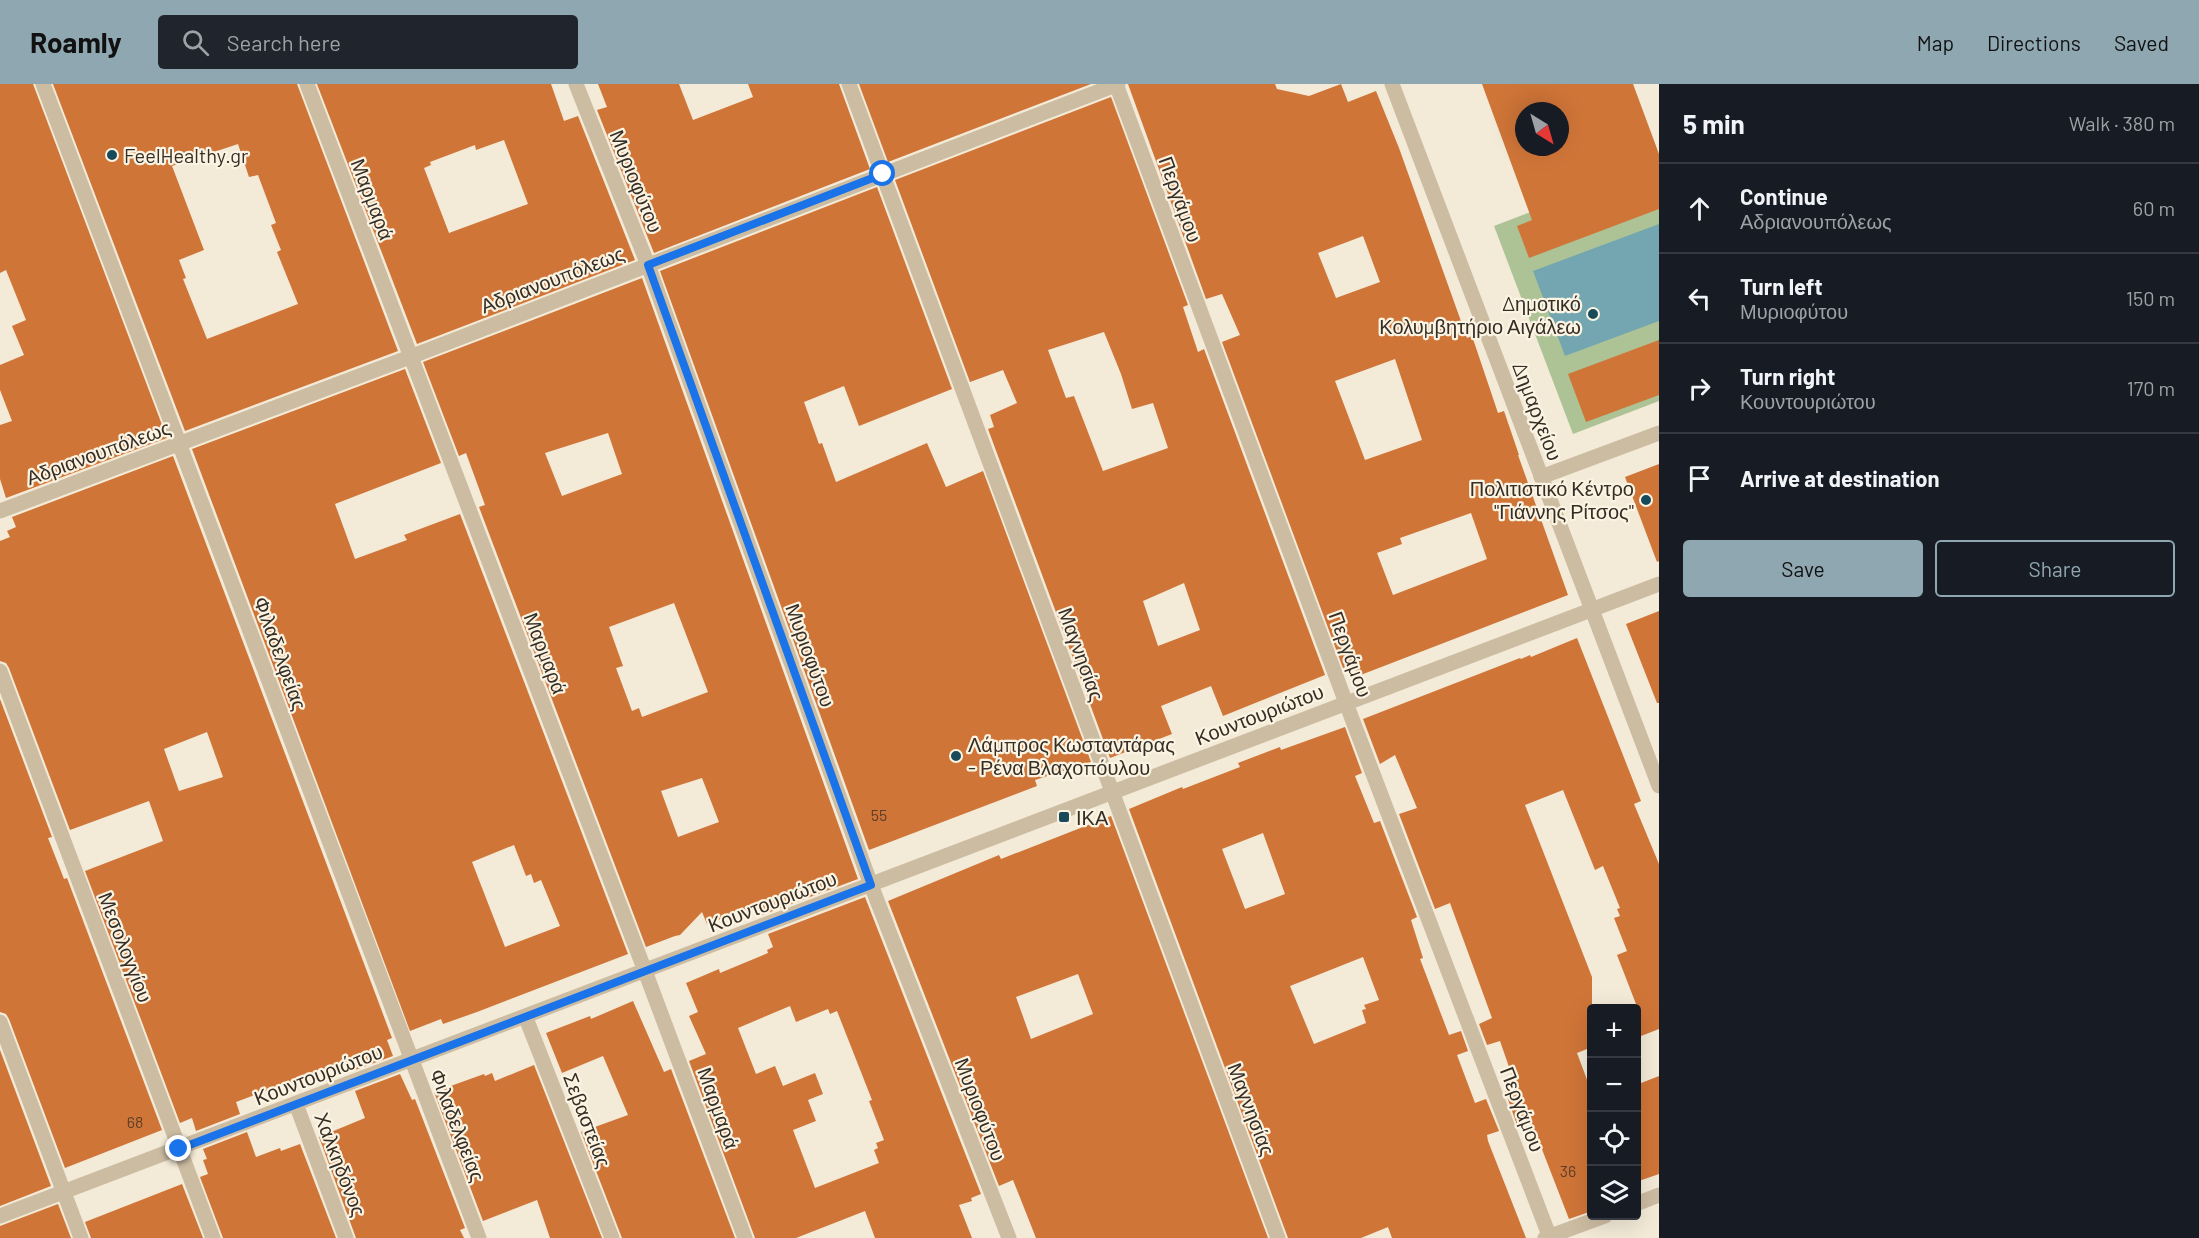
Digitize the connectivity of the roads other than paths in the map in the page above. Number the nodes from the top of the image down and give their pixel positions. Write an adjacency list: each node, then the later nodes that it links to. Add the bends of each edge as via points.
1 (43, 84): 11 (street, Φιλαδελφείας)
2 (307, 84): 9 (street, Μαρμαρά)
3 (576, 84): 8 (street, Μυριοφύτου)
4 (849, 84): 7 (street, Μαγνησίας)
5 (1117, 84): 7 (street, Αδριανουπόλεως); 17 (street, Περγάμου)
6 (1392, 84): 12 (street, Δημαρχείου)
7 (883, 174): 8 (street, Αδριανουπόλεως); 19 (street, Μαγνησίας)
8 (648, 265): 9 (street, Αδριανουπόλεως); 20 (street, Μυριοφύτου)
9 (410, 357): 11 (street, Αδριανουπόλεως); 21 (street, Μαρμαρά)
10 (1659, 433): 12 (street)
11 (180, 444): 13 (street, Αδριανουπόλεως); 24 (street, Φιλαδελφείας)
12 (1541, 477): 15 (street, Δημαρχείου)
13 (0, 511)
14 (1659, 584): 15 (street, Κουντουριώτου)
15 (1592, 610): 17 (street, Κουντουριώτου); 18 (street, Δημαρχείου)
16 (0, 671): 26 (street, Μεσολογγίου)
17 (1346, 703): 19 (street, Κουντουριώτου); 32 (street, Περγάμου)
18 (1659, 786)
19 (1112, 794): 20 (street, Κουντουριώτου); 40 (street, Μαγνησίας)
20 (871, 885): 21 (street, Κουντουριώτου); 39 (street, Μυριοφύτου)
21 (645, 971): 22 (street, Κουντουριώτου); 38 (street, Μαρμαρά)
22 (526, 1018): 24 (street, Κουντουριώτου); 37 (street, Σεβαστείας)
23 (0, 1022): 27 (street)
24 (410, 1061): 25 (street, Κουντουριώτου); 36 (street, Φιλαδελφείας)
25 (296, 1104): 26 (street, Κουντουριώτου); 35 (street, Χαλκηδόνος)
26 (179, 1149): 27 (street, Κουντουριώτου); 34 (street, Μεσολογγίου)
27 (64, 1193): 30 (street, Κουντουριώτου); 33 (street)
28 (1659, 1195): 29 (street)
29 (1641, 1202)
30 (0, 1216)
31 (1592, 1220): 32 (street)
32 (1548, 1237)
33 (81, 1238)
34 (213, 1238)
35 (346, 1238)
36 (479, 1238)
37 (612, 1238)
38 (745, 1238)
39 (1009, 1238)
40 (1278, 1238)

